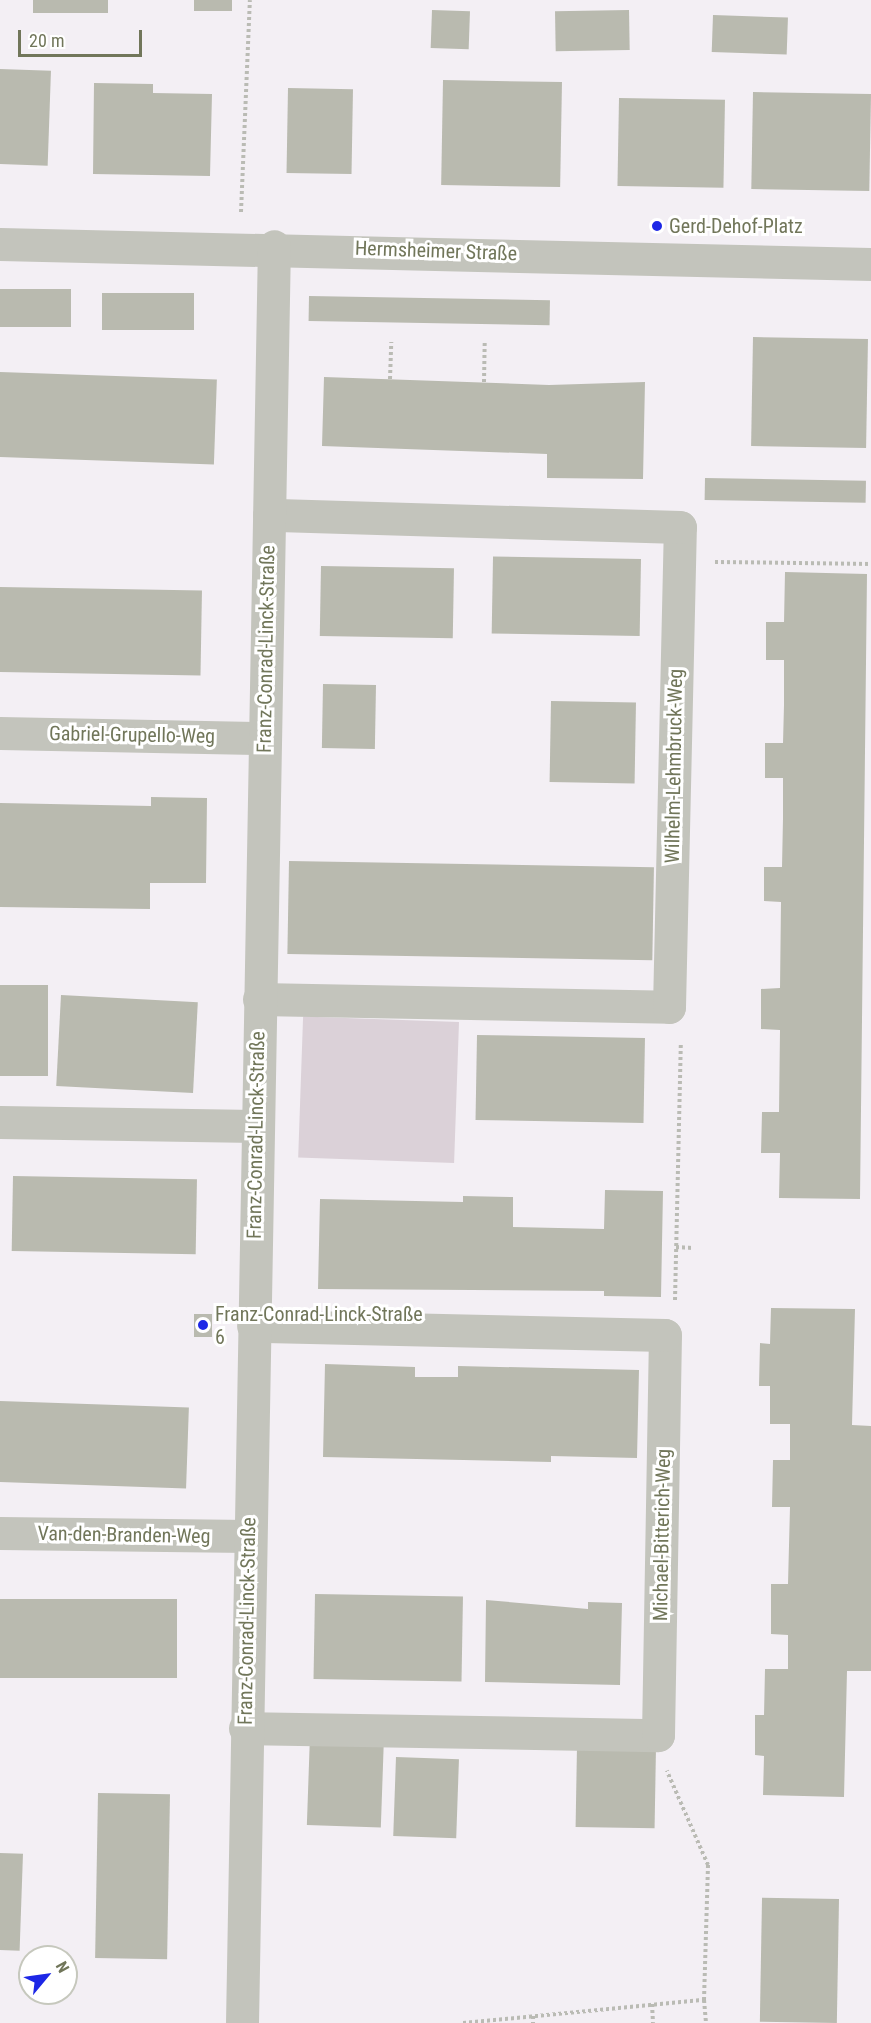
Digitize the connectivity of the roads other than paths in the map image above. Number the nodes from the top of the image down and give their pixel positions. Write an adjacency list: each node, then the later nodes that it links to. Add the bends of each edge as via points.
1 (0, 244): 2 (street, Hermsheimer Straße)
2 (274, 246): 3 (street, Hermsheimer Straße); 4 (street, Franz-Conrad-Linck-Straße)
3 (871, 264)
4 (268, 515): 6 (street, Franz-Conrad-Linck-Straße); 7 (street, Wilhelm-Lehmbruck-Weg, via 680,527 669,1007)
5 (0, 733): 6 (street, Gabriel-Grupello-Weg)
6 (264, 738): 7 (street, Franz-Conrad-Linck-Straße)
7 (259, 999): 9 (street, Franz-Conrad-Linck-Straße)
8 (0, 1122): 9 (street)
9 (257, 1126): 10 (street, Franz-Conrad-Linck-Straße)
10 (253, 1326): 12 (street, Franz-Conrad-Linck-Straße); 13 (street, Michael-Bitterich-Weg, via 665,1335 658,1735)
11 (0, 1533): 12 (street, Van-den-Branden-Weg)
12 (249, 1536): 13 (street, Franz-Conrad-Linck-Straße)
13 (245, 1728): 14 (street, Franz-Conrad-Linck-Straße)
14 (242, 2023)

